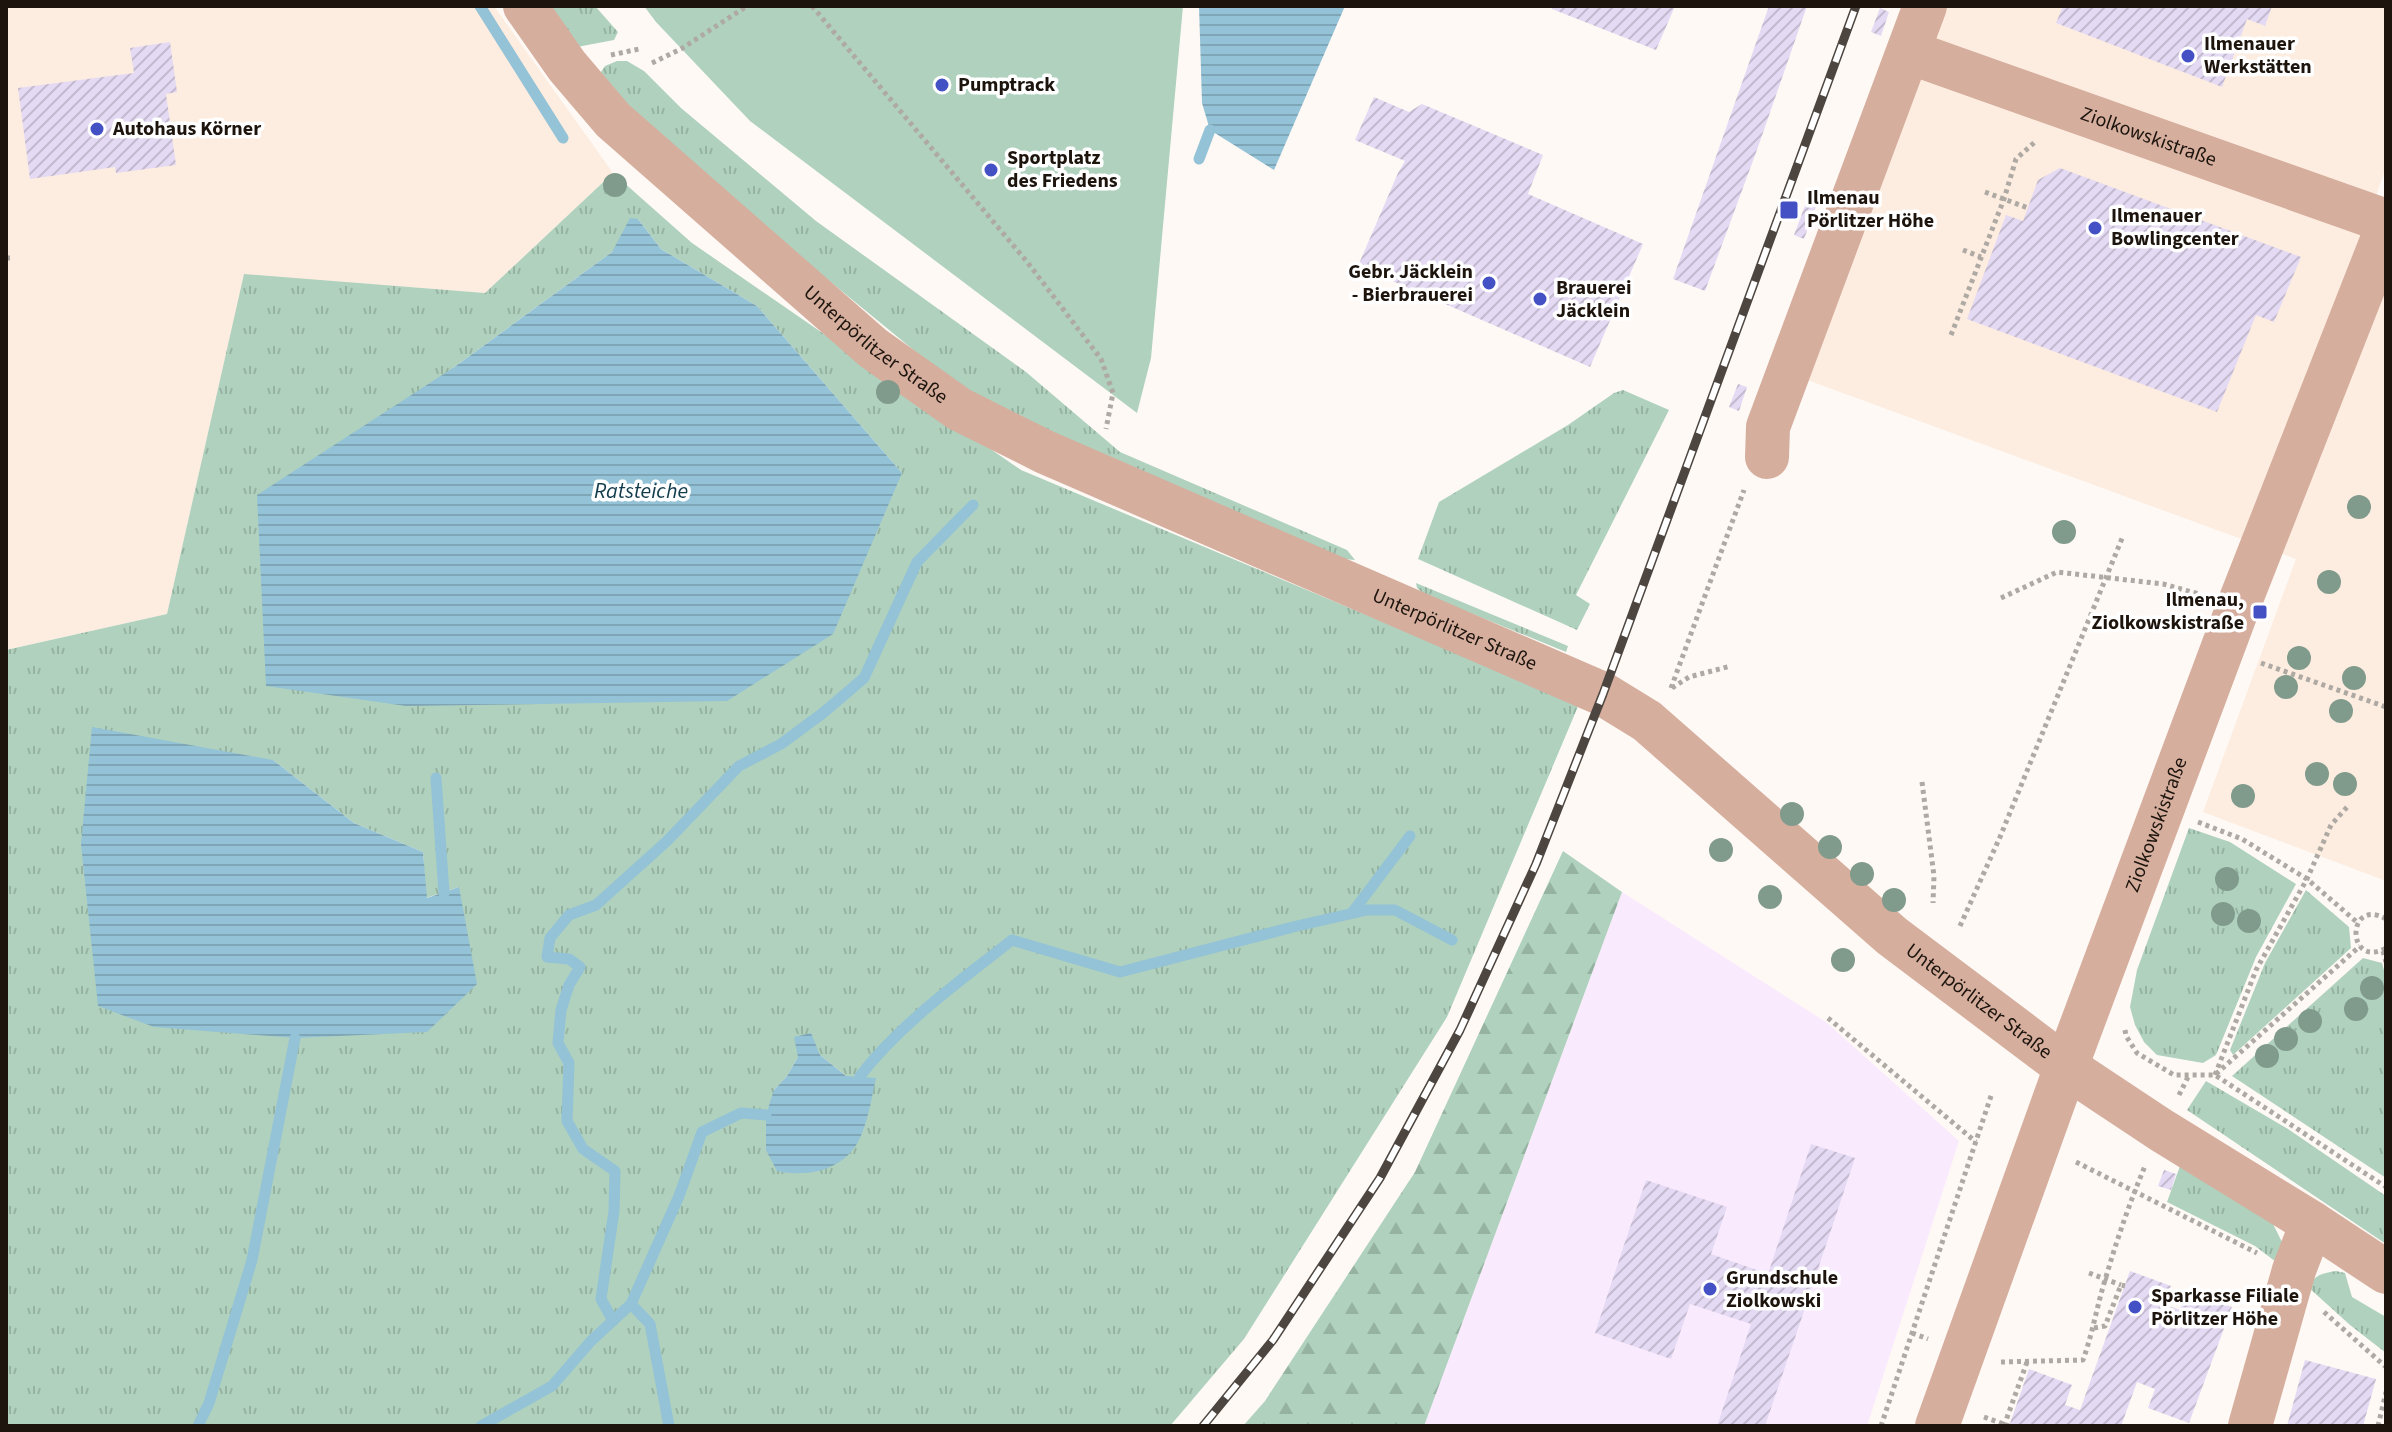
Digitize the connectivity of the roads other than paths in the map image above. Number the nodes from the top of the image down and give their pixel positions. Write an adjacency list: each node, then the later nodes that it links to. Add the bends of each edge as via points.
1 (525, 6): 7 (street, Unterpörlitzer Straße, via 613,120 873,348 959,409 1045,452 1603,694 1647,721 1892,936)
2 (1925, 6): 3 (street)
3 (1909, 52): 4 (street, Ziolkowskistraße); 6 (street, via 1768,427)
4 (2386, 221)
5 (2386, 230): 7 (street, Ziolkowskistraße)
6 (1756, 473)
7 (2066, 1067): 8 (street, Unterpörlitzer Straße); 10 (street, Ziolkowskistraße)
8 (2312, 1223): 9 (street, Unterpörlitzer Straße); 11 (street)
9 (2386, 1272)
10 (1937, 1426)
11 (2250, 1426)

